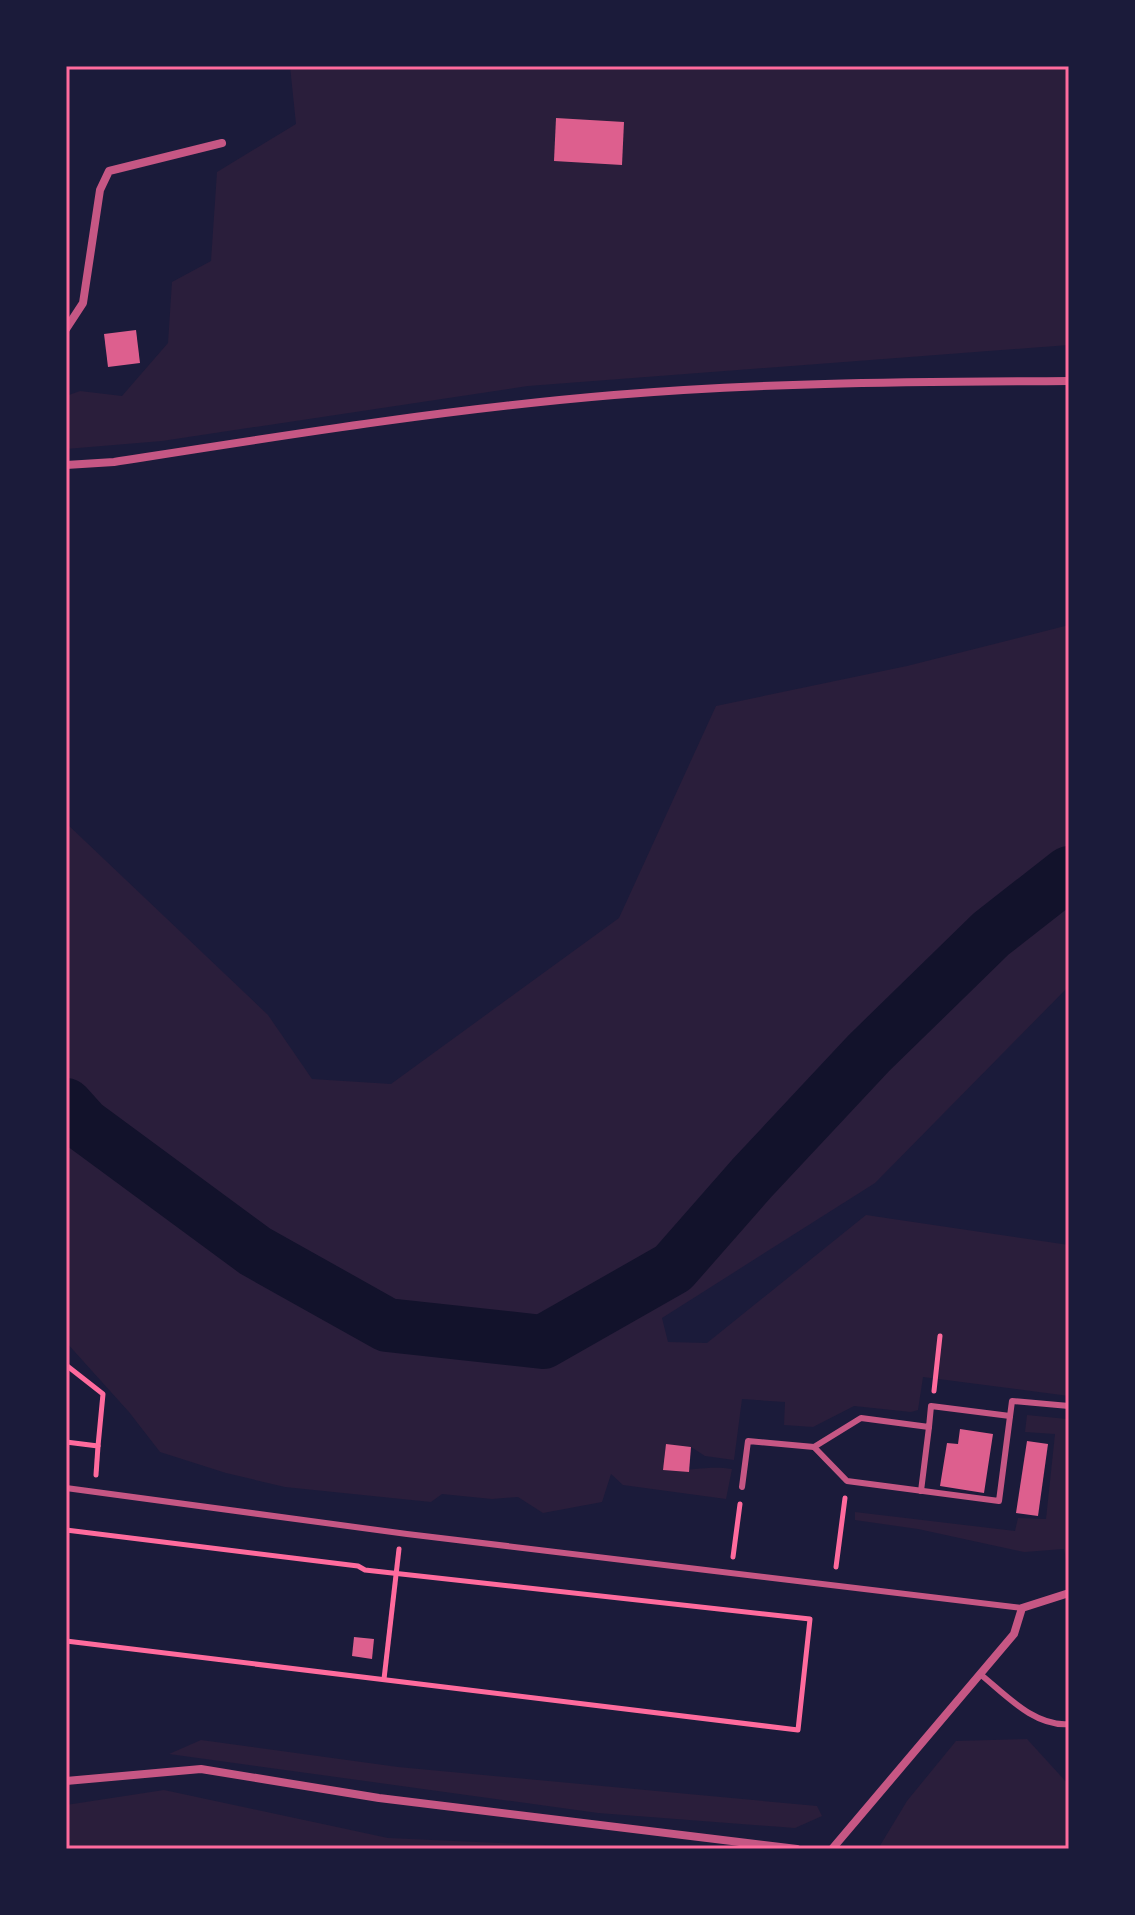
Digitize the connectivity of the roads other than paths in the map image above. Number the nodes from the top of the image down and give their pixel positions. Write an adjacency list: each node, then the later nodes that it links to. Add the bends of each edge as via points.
1 (222, 143): 2 (street, via 109,171 100,190 83,303)
2 (66, 329)
3 (1069, 381): 4 (street, via 820,382 614,395)
4 (66, 465)
5 (1069, 1406): 6 (lane, via 1012,1401)
6 (1010, 1416): 7 (lane, via 931,1406); 11 (lane, via 999,1501)
7 (929, 1427): 8 (lane, via 861,1418); 11 (lane)
8 (814, 1447): 9 (lane, via 748,1441); 11 (lane, via 847,1481)
9 (742, 1487)
10 (66, 1488): 13 (lane)
11 (921, 1491)
12 (1069, 1593): 13 (street)
13 (1022, 1608): 14 (street, via 1014,1634)
14 (980, 1674): 15 (lane, via 1041,1719); 18 (street)
15 (1069, 1724)
16 (66, 1781): 17 (street, via 201,1769 379,1798)
17 (797, 1849)
18 (832, 1849)

